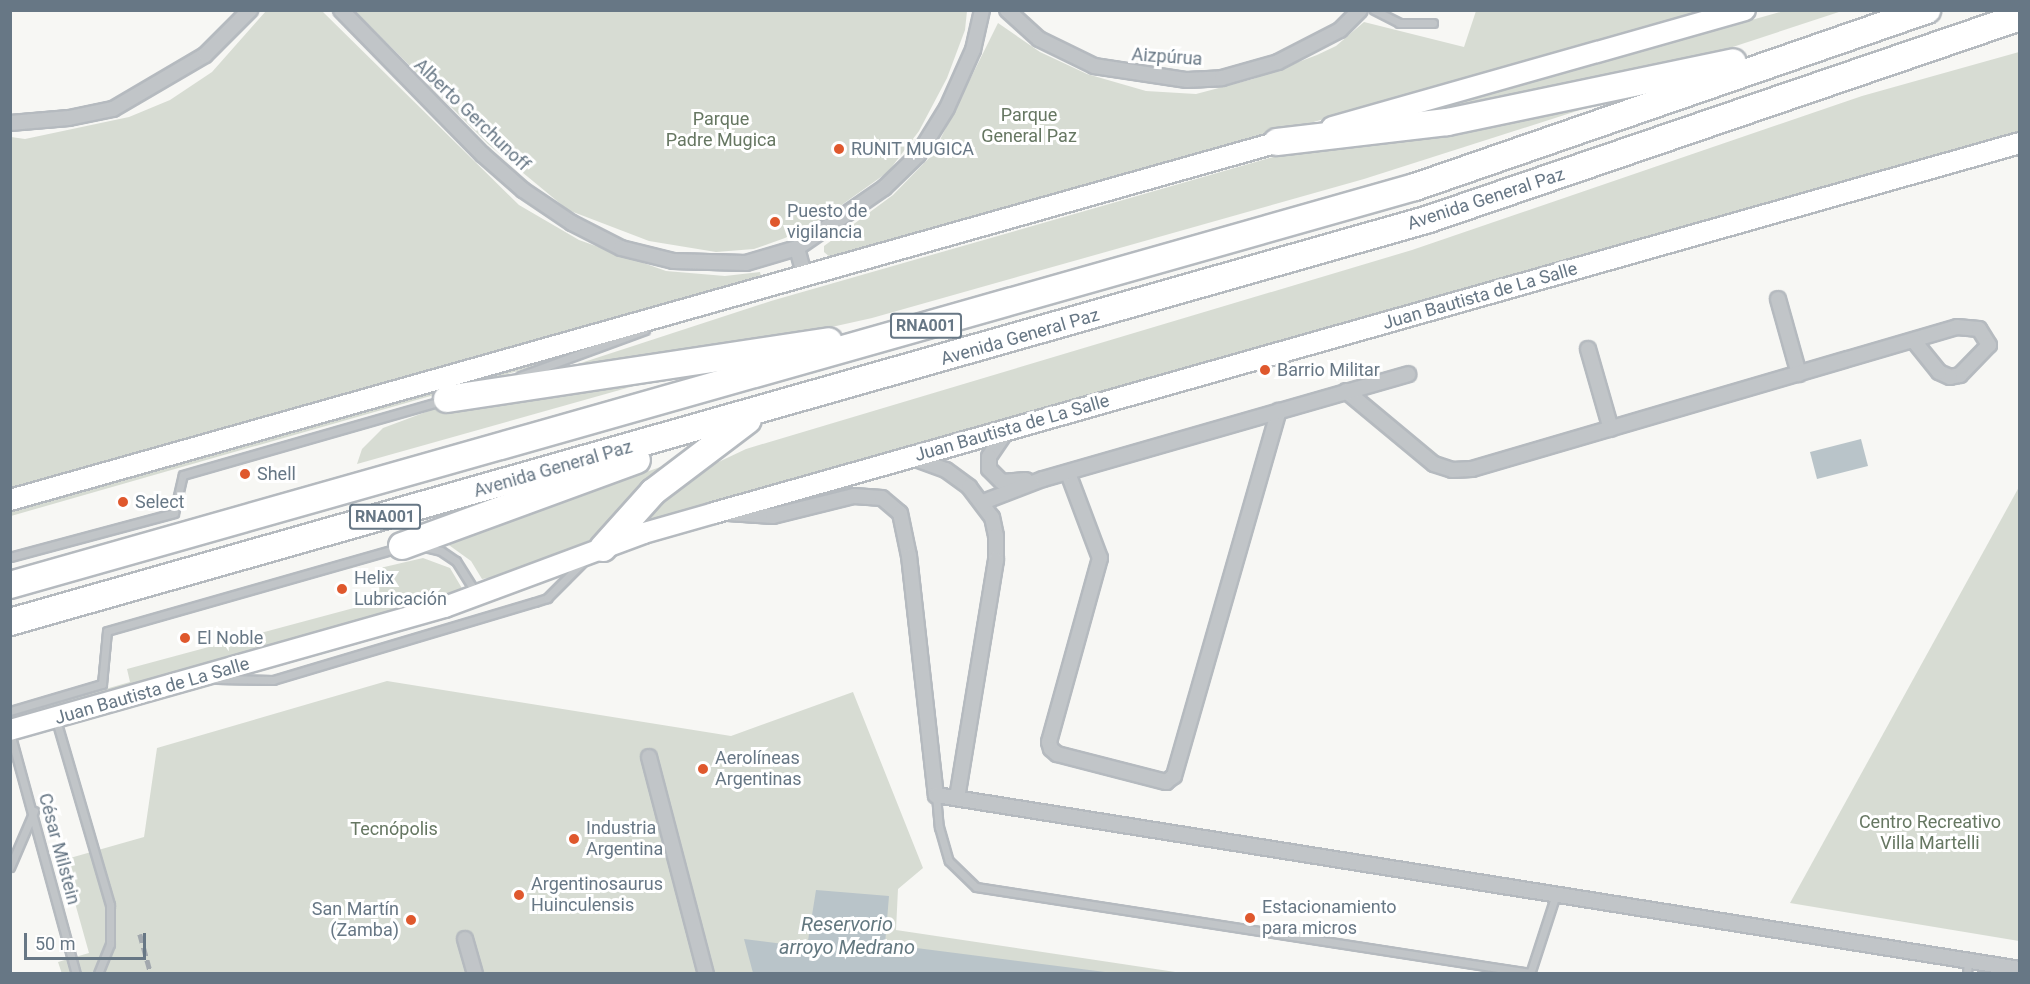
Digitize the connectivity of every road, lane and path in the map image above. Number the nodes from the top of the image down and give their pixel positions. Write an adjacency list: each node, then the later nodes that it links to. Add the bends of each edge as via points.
1 (250, 10): 14 (street, via 205,55 113,109)
2 (341, 10): 17 (street, Alberto Gerchunoff, via 482,154 523,190 572,223 621,248 673,261 746,263)
3 (982, 10): 17 (street, Alberto Gerchunoff, via 973,50 947,108 918,154 884,188)
4 (1007, 10): 5 (street, Aizpúrua, via 1039,39 1085,62 1127,74 1187,80 1222,78 1278,63 1340,30)
5 (1360, 10)
6 (1374, 10): 10 (lane, via 1399,22)
7 (1745, 10): 15 (street)
8 (1927, 10): 13 (highway, Avenida General Paz / RNA001)
9 (2019, 17): 12 (highway, Avenida General Paz / RNA001)
10 (1433, 23)
11 (2019, 28): 12 (highway)
12 (1949, 41): 28 (highway, Avenida General Paz / RNA001, via 1429,219)
13 (1833, 42): 15 (highway, via 1447,122); 21 (highway, Avenida General Paz / RNA001, via 1415,187)
14 (10, 123)
15 (1277, 142): 18 (street)
16 (2019, 143): 30 (street, Juan Bautista de La Salle)
17 (797, 248): 18 (street)
18 (804, 275): 20 (street)
19 (1778, 299): 25 (street)
20 (708, 303): 27 (lane, via 589,353); 35 (street)
21 (913, 330): 27 (highway); 41 (highway, Avenida General Paz / RNA001)
22 (1914, 341): 22 (street, via 1968,327 1979,329 1989,345 1960,375 1950,377 1939,372); 25 (street)
23 (1588, 349): 31 (street)
24 (1408, 374): 26 (street)
25 (1799, 374): 31 (street)
26 (1346, 392): 29 (street); 31 (street, via 1417,452 1452,470 1472,469)
27 (447, 399): 40 (lane, via 183,475 174,513)
28 (760, 411): 38 (highway, via 573,486); 39 (highway, via 652,492); 43 (highway, Avenida General Paz / RNA001)
29 (1279, 411): 33 (street); 33 (street, via 1174,776 1166,782 1057,754 1051,749 1049,742 1100,558)
30 (1008, 429): 32 (street, Juan Bautista de La Salle); 34 (street, via 989,457 995,478 1002,482)
31 (1611, 429)
32 (910, 457): 36 (street, via 946,470); 37 (street, Juan Bautista de La Salle)
33 (1068, 473): 34 (street)
34 (1044, 479): 36 (street)
35 (10, 500)
36 (983, 502): 50 (street, via 992,517 996,560)
37 (714, 513): 39 (street, Juan Bautista de La Salle); 49 (street, via 773,516 854,496 882,498 900,513 909,556)
38 (402, 546): 42 (lane, via 441,551 456,561); 45 (lane, via 107,631 102,684)
39 (598, 550): 42 (street, Juan Bautista de La Salle); 44 (lane, via 547,598 535,602 273,680)
40 (10, 557)
41 (10, 585)
42 (477, 596): 44 (street, Juan Bautista de La Salle)
43 (10, 622)
44 (194, 679): 46 (street, Juan Bautista de La Salle)
45 (10, 711)
46 (55, 718): 47 (street, Juan Bautista de La Salle); 59 (lane, via 110,905 110,944)
47 (10, 732): 51 (lane, César Milstein)
48 (649, 757): 61 (street)
49 (936, 795): 50 (street); 57 (lane, via 939,827 949,861 976,887)
50 (957, 797): 53 (street)
51 (34, 811): 52 (lane); 58 (lane, César Milstein)
52 (10, 867)
53 (1555, 897): 55 (street); 57 (lane)
54 (465, 939): 60 (street)
55 (1968, 967): 56 (street)
56 (2019, 969)
57 (1530, 973)
58 (76, 974)
59 (98, 974)
60 (475, 974)
61 (706, 974)

